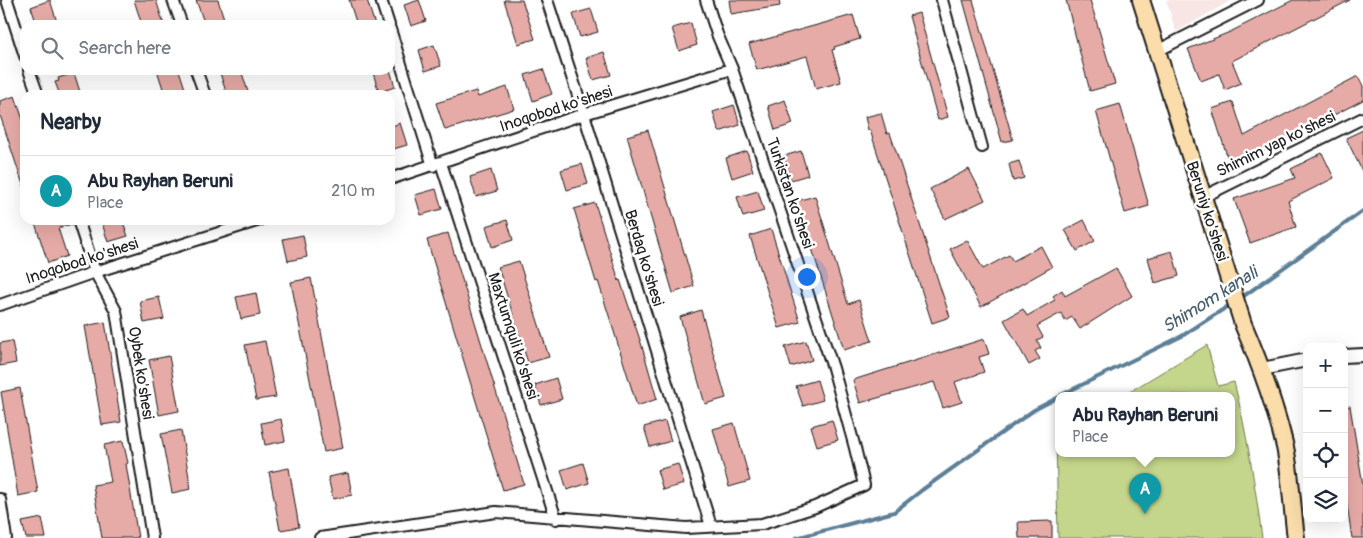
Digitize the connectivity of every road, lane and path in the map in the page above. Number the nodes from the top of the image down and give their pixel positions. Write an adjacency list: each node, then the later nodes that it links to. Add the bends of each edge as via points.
1 (7, 0): 11 (street)
2 (173, 0): 9 (street)
3 (381, 0): 10 (street)
4 (547, 0): 19 (street, Berdaq ko'shesi)
5 (706, 0): 14 (street, Turkistan ko'shesi)
6 (942, 0): 21 (street)
7 (1141, 0): 13 (main road, Beruniy ko'shesi)
8 (1258, 0): 13 (street)
9 (180, 20)
10 (387, 20)
11 (20, 40)
12 (395, 44): 22 (street, Maxtumquli ko'shesi)
13 (1157, 51): 24 (main road, Beruniy ko'shesi)
14 (732, 69): 19 (street, Inoqobod ko'shesi); 35 (street, Turkistan ko'shesi, via 833,368 864,485 815,507 762,524)
15 (31, 75): 17 (street)
16 (198, 75): 18 (street)
17 (36, 90)
18 (203, 90)
19 (584, 114): 22 (street, Inoqobod ko'shesi); 35 (street, Berdaq ko'shesi)
20 (1363, 118): 24 (street, Shimim yap ko'shesi)
21 (982, 147)
22 (437, 165): 23 (street, Inoqobod ko'shesi); 34 (street, Maxtumquli ko'shesi)
23 (395, 178)
24 (1203, 197): 32 (main road, Beruniy ko'shesi, via 1242,324)
25 (80, 225): 27 (street, Oybek ko'shesi)
26 (237, 225): 27 (street, Inoqobod ko'shesi)
27 (95, 272): 28 (street, Inoqobod ko'shesi); 37 (street, Oybek ko'shesi, via 116,311)
28 (0, 305)
29 (1363, 355): 30 (street)
30 (1348, 356)
31 (1303, 361): 32 (street)
32 (1262, 369): 39 (main road, Beruniy ko'shesi, via 1285,449)
33 (0, 500): 36 (street)
34 (556, 518): 35 (street, via 686,528); 38 (street, via 496,512)
35 (711, 526)
36 (6, 538)
37 (152, 538)
38 (320, 538)
39 (1296, 538)

